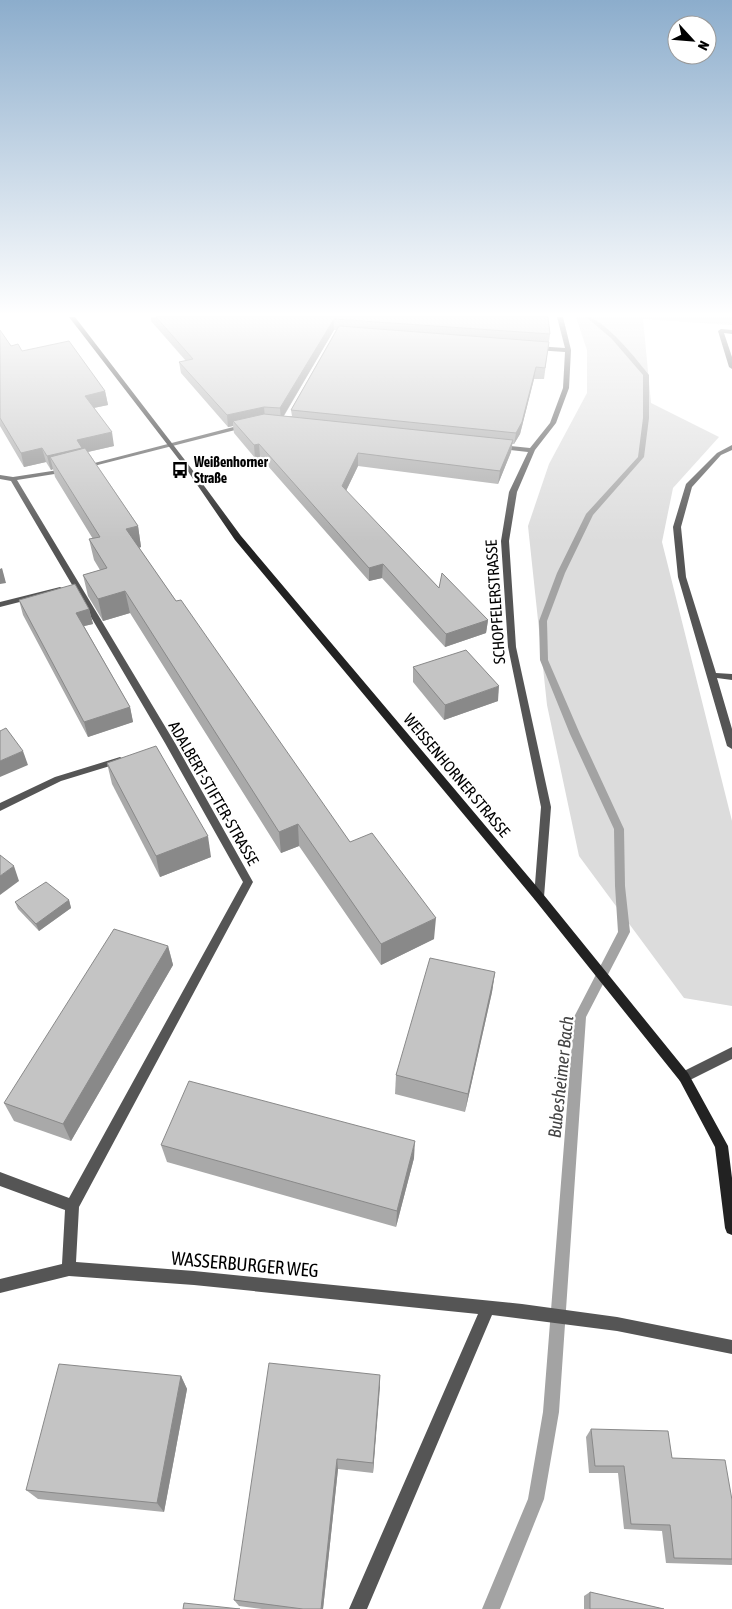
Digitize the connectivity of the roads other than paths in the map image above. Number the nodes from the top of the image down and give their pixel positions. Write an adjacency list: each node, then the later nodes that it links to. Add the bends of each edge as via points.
1 (130, 392): 4 (main road, WEISSENHORNER STRASSE)
2 (564, 392): 7 (street, SCHOPFELERSTRASSE, via 553,423)
3 (250, 426): 4 (street)
4 (171, 445): 9 (street, via 46,475); 17 (main road, WEISSENHORNER STRASSE, via 238,538)
5 (494, 446): 7 (street)
6 (732, 447): 12 (street, via 719,454 689,486 678,527 682,578)
7 (532, 450): 17 (street, SCHOPFELERSTRASSE, via 513,492 505,541 512,647 546,807)
8 (0, 477): 9 (street)
9 (13, 479): 10 (street, ADALBERT-STIFTER-STRASSE)
10 (74, 585): 11 (street); 21 (street, ADALBERT-STIFTER-STRASSE, via 248,882)
11 (0, 604)
12 (712, 675): 13 (street); 14 (street)
13 (732, 677)
14 (732, 746)
15 (132, 755): 16 (street, via 58,780)
16 (0, 807)
17 (539, 897): 19 (main road, WEISSENHORNER STRASSE)
18 (732, 1053): 19 (street)
19 (684, 1077): 22 (main road, WEISSENHORNER STRASSE, via 721,1146)
20 (0, 1180): 21 (street)
21 (72, 1206): 23 (street)
22 (732, 1228)
23 (69, 1269): 24 (street, WASSERBURGER WEG); 25 (street, WASSERBURGER WEG, via 194,1278)
24 (0, 1286)
25 (488, 1308): 26 (street, WASSERBURGER WEG, via 617,1324); 27 (street)
26 (732, 1347)
27 (358, 1609)

